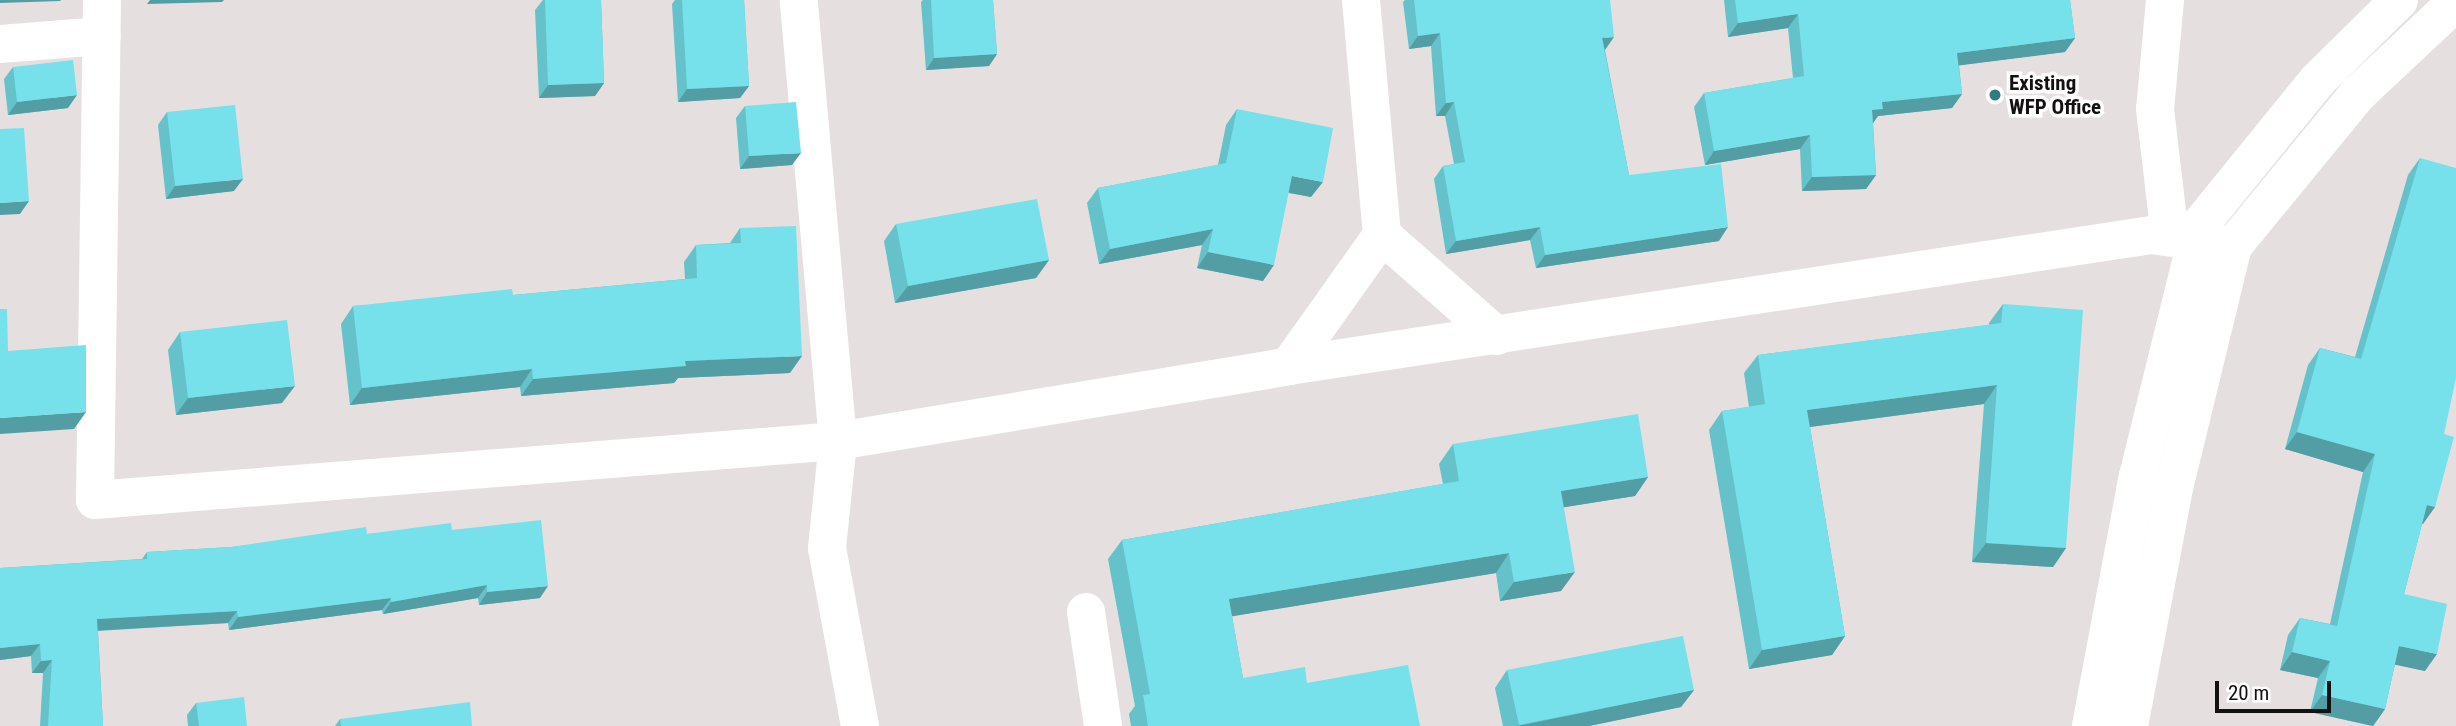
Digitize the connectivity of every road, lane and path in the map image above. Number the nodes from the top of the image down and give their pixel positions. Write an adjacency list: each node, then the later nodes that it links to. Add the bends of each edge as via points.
1 (799, 0): 12 (street)
2 (1362, 0): 8 (street)
3 (2165, 0): 9 (street, via 2155,109)
4 (2399, 0): 9 (street, via 2316,81 2200,225)
5 (2456, 2): 9 (street)
6 (102, 18): 7 (street); 12 (street, via 95,500)
7 (0, 44)
8 (1382, 235): 10 (street); 11 (street)
9 (2200, 240): 10 (street, via 2151,235); 16 (street, via 2138,476); 17 (street, via 2174,488)
10 (1497, 335): 11 (street)
11 (1289, 366): 12 (street)
12 (838, 441): 14 (street, via 827,548)
13 (1086, 612): 15 (street)
14 (860, 726)
15 (1104, 726)
16 (2091, 726)
17 (2129, 726)

